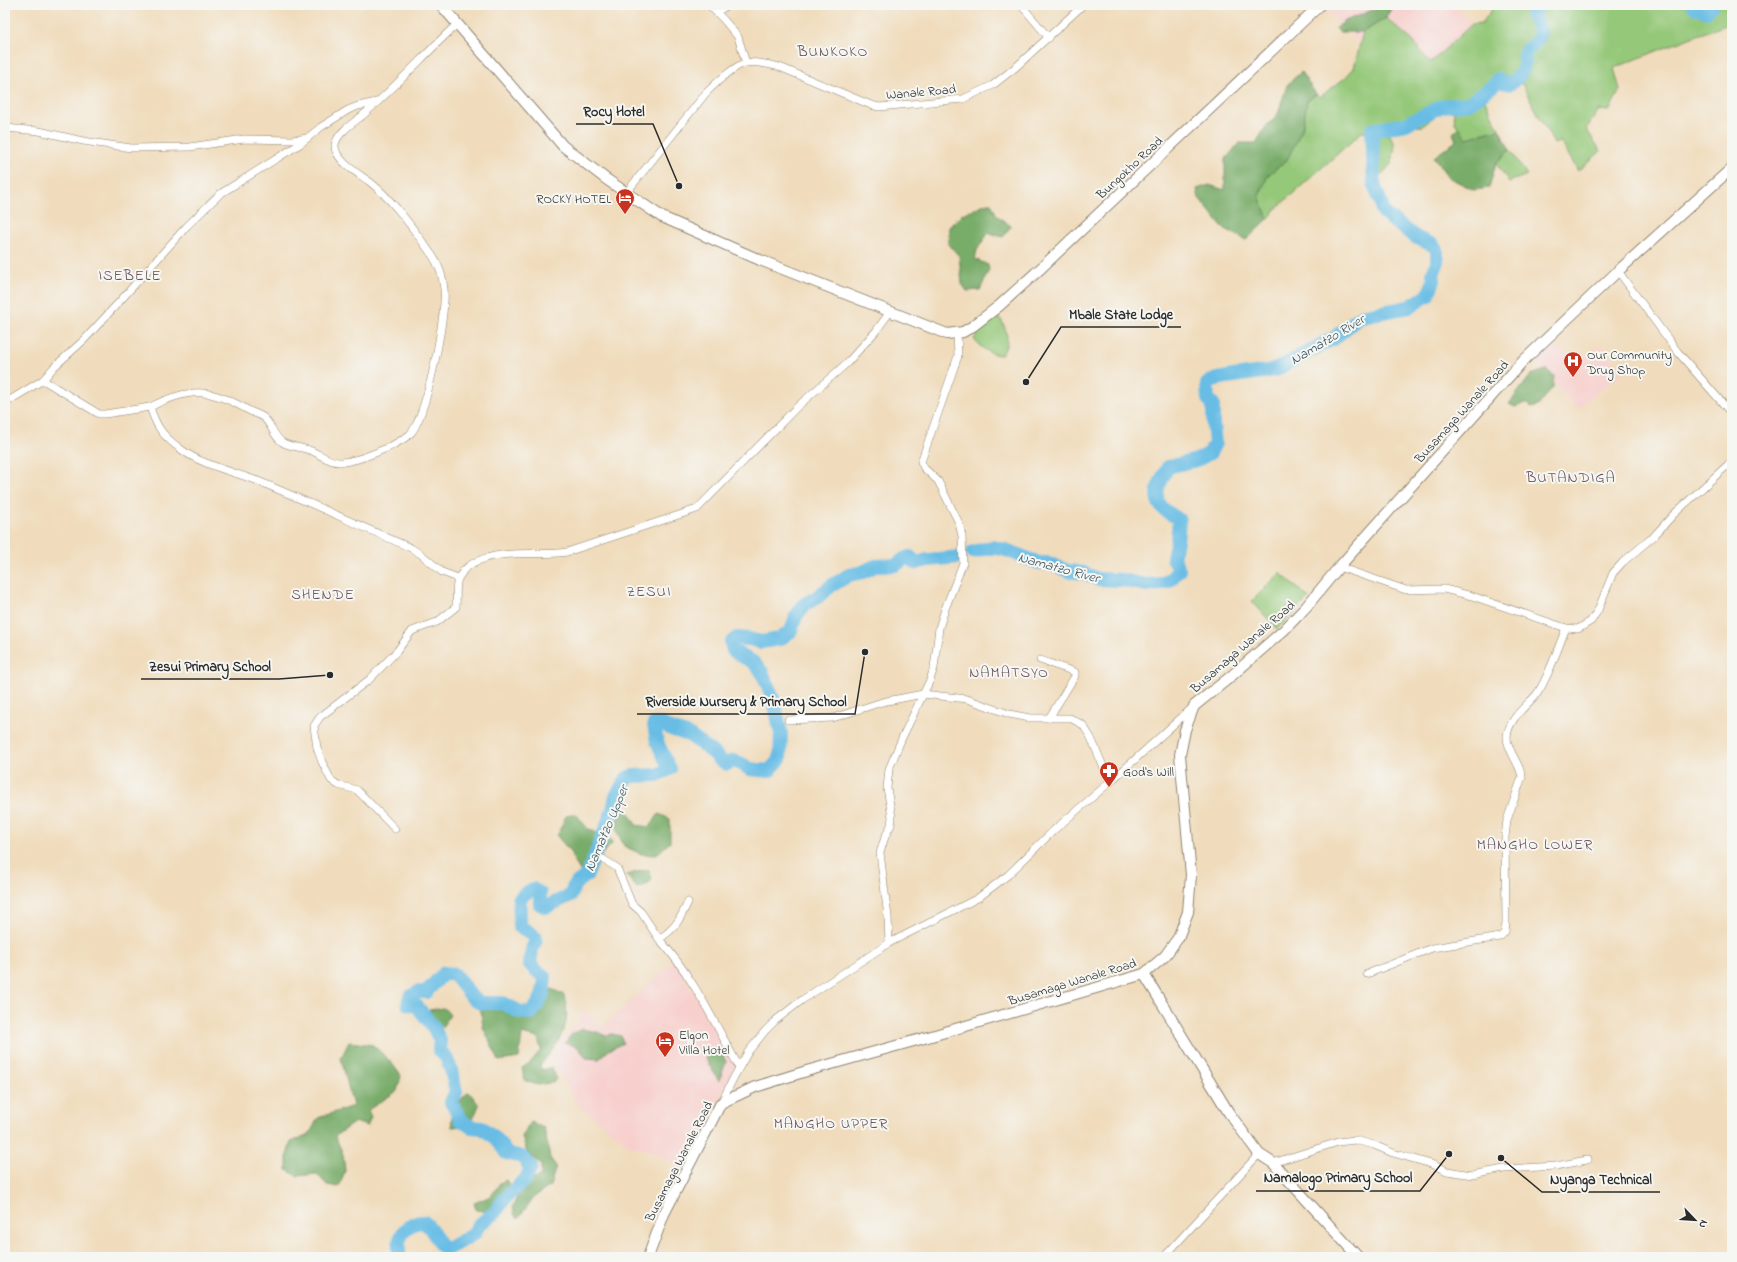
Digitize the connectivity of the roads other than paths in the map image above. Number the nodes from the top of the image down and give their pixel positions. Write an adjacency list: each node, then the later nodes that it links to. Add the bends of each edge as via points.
1 (441, 5): 8 (street)
2 (709, 5): 7 (street)
3 (729, 5): 7 (street)
4 (1021, 5): 9 (street)
5 (1083, 5): 9 (street, Wanale Road)
6 (1320, 5): 18 (street, Bungokho Road, via 1034,274 973,326 963,332)
7 (716, 12): 10 (street, via 738,37)
8 (457, 24): 11 (street); 15 (street, via 563,146)
9 (1049, 38): 10 (street, Wanale Road, via 993,85 963,99 879,107 775,66)
10 (746, 63): 15 (street, via 720,79 706,93)
11 (379, 101): 13 (street, via 348,110); 21 (street, via 339,136 335,146 338,157 378,189 400,215 434,257 441,274 445,290 441,327 422,413 413,432 383,450 338,462 282,442 262,416 216,395 205,392 187,393)
12 (5, 128): 13 (street, via 39,131 131,148 190,147 244,139)
13 (308, 138): 19 (street, via 220,194)
14 (1732, 168): 16 (street, Busamaga Wanale Road)
15 (626, 193): 17 (street, via 673,223)
16 (1618, 270): 22 (street, via 1677,350); 24 (street, Busamaga Wanale Road, via 1523,361)
17 (890, 312): 18 (street); 25 (street, via 847,363 786,417 698,509 567,552 481,559 469,565)
18 (952, 333): 28 (street, via 958,356 921,462 938,481 957,517 961,528 963,563 945,609 937,639 934,668)
19 (43, 380): 20 (street); 21 (street, via 99,414)
20 (5, 403)
21 (150, 407): 25 (street, via 158,428 184,452 411,548 442,572)
22 (1732, 414)
23 (1732, 461): 26 (street, via 1623,562 1614,573 1591,621 1578,629)
24 (1339, 567): 26 (street, via 1406,590 1444,589 1472,596); 29 (street, Busamaga Wanale Road, via 1284,630)
25 (458, 578): 33 (street, via 456,607 437,622 412,631 370,679 320,717 314,726 317,748 331,780 338,785 357,790)
26 (1566, 628): 39 (street, via 1537,693 1516,716 1508,730 1507,739 1522,777 1507,820 1505,837 1505,932 1500,937 1432,948)
27 (1040, 660): 30 (street, via 1075,672)
28 (923, 694): 30 (street, via 967,699 1009,714 1030,718); 31 (street, via 882,702 833,718); 37 (street, via 897,749 887,778 892,817 880,853)
29 (1194, 706): 32 (street); 38 (street, Busamaga Wanale Road, via 1185,730 1180,755 1191,875 1188,912 1178,938 1165,956)
30 (1049, 718): 32 (street, via 1070,718 1083,725)
31 (788, 720)
32 (1110, 782): 37 (street, via 1054,830 1008,875 978,898)
33 (395, 829)
34 (603, 859): 36 (street, via 617,868 632,904 641,912)
35 (688, 902): 36 (street, via 675,927)
36 (660, 939): 40 (street, via 686,975)
37 (889, 943): 40 (street, via 776,1020 755,1042)
38 (1144, 974): 41 (street, Busamaga Wanale Road, via 810,1070 755,1087); 42 (street, via 1229,1113)
39 (1367, 974)
40 (739, 1067): 41 (street)
41 (722, 1103): 45 (street, Busamaga Wanale Road, via 664,1214)
42 (1259, 1154): 44 (street); 46 (street)
43 (1587, 1160): 44 (street, via 1472,1175 1447,1171 1355,1140 1338,1142)
44 (1273, 1163): 47 (street)
45 (648, 1257)
46 (1164, 1257)
47 (1358, 1257)

